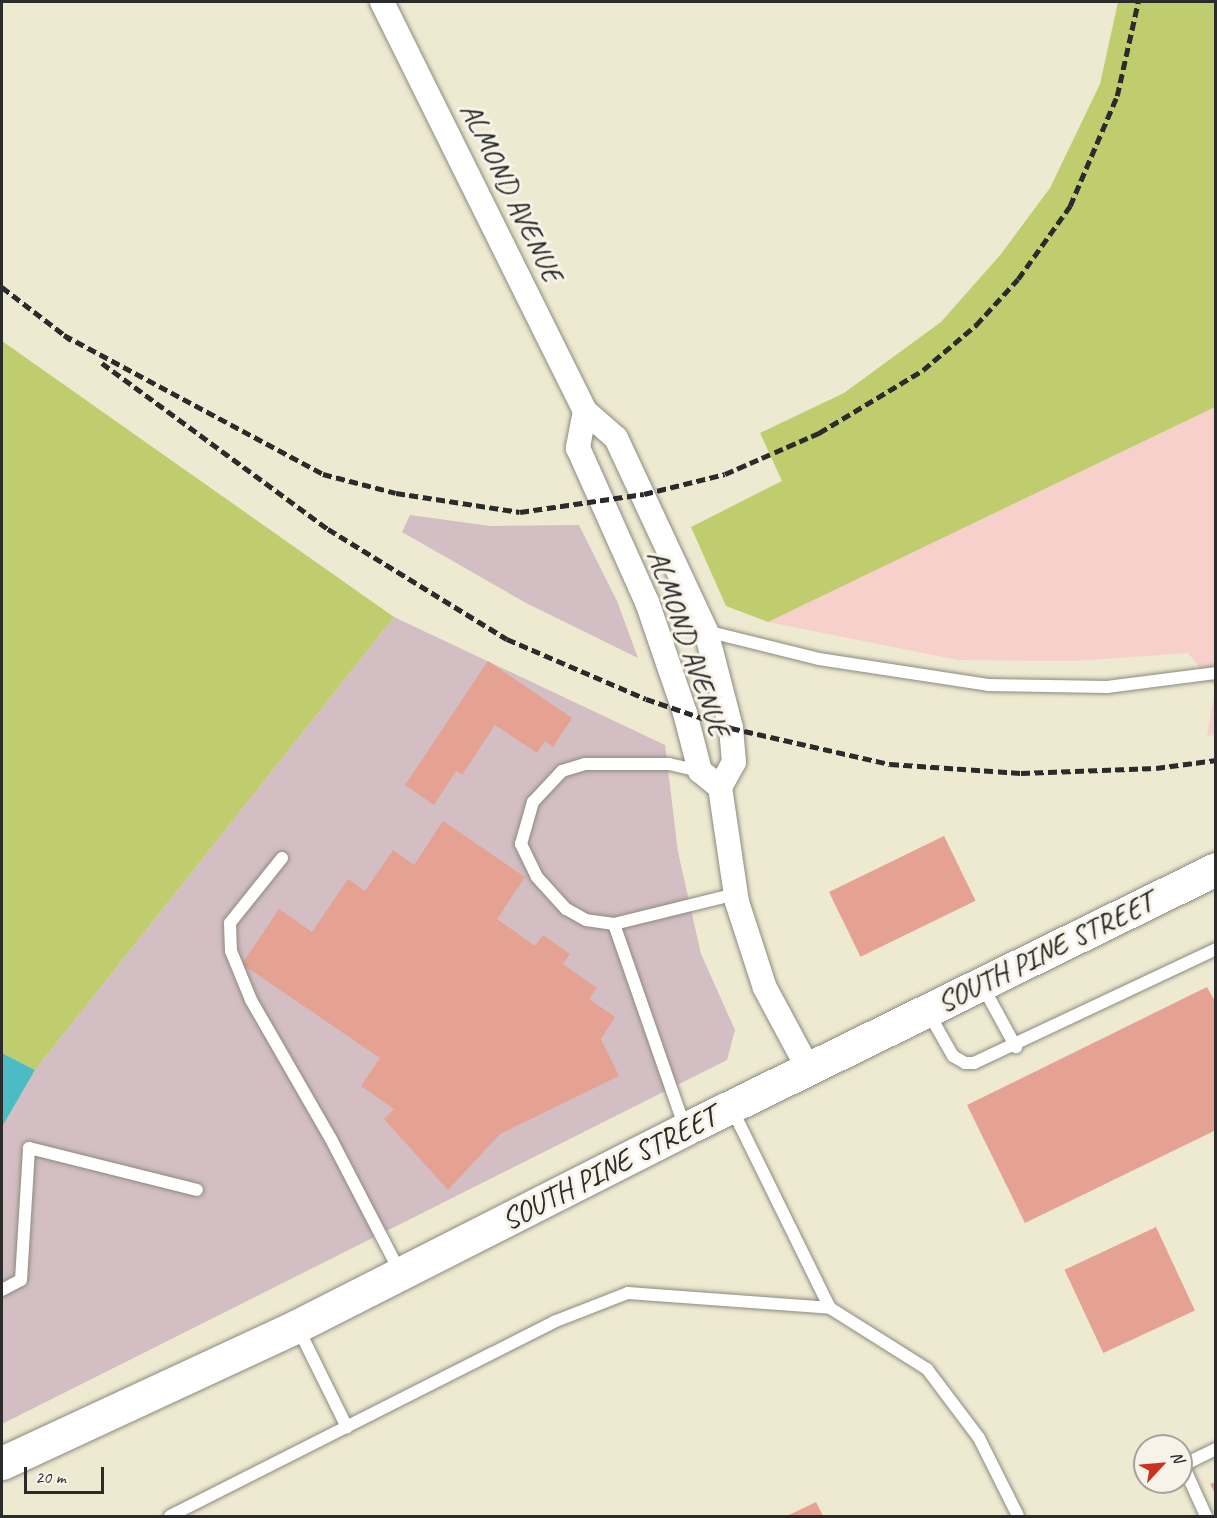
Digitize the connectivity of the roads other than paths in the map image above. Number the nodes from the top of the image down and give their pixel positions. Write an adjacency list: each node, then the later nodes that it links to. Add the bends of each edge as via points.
1 (382, 2): 2 (street, ALMOND AVENUE)
2 (585, 411): 3 (street, ALMOND AVENUE, via 616,438); 5 (street, ALMOND AVENUE, via 578,448 647,602 686,713)
3 (706, 631): 4 (lane, via 819,659 988,685 1107,687); 6 (street, ALMOND AVENUE, via 731,728 734,762)
4 (1215, 673)
5 (700, 771): 6 (street, ALMOND AVENUE); 10 (lane, via 669,764 585,764 551,778 533,802 521,844 537,877 566,909 586,920)
6 (720, 787): 9 (street)
7 (282, 858): 19 (lane, via 230,923 231,951 251,999)
8 (1215, 869): 12 (main road, SOUTH PINE STREET)
9 (736, 894): 10 (lane); 15 (street, via 765,988)
10 (615, 924): 17 (lane)
11 (1215, 949): 14 (lane)
12 (981, 984): 13 (main road, SOUTH PINE STREET); 14 (lane)
13 (927, 1010): 14 (lane, via 953,1056 965,1063); 15 (main road, SOUTH PINE STREET)
14 (1016, 1047)
15 (809, 1070): 16 (main road, SOUTH PINE STREET)
16 (730, 1107): 17 (main road, SOUTH PINE STREET); 21 (lane)
17 (685, 1129): 19 (main road, SOUTH PINE STREET)
18 (197, 1190): 20 (lane, via 29,1148 21,1280)
19 (401, 1273): 22 (main road, SOUTH PINE STREET)
20 (2, 1290)
21 (830, 1308): 23 (lane, via 628,1293 556,1321); 27 (lane, via 927,1369 979,1438)
22 (297, 1326): 23 (lane); 25 (main road, SOUTH PINE STREET)
23 (347, 1427): 26 (lane)
24 (1215, 1449): 28 (lane, via 1183,1465)
25 (2, 1463)
26 (170, 1516)
27 (1018, 1516)
28 (1206, 1516)

